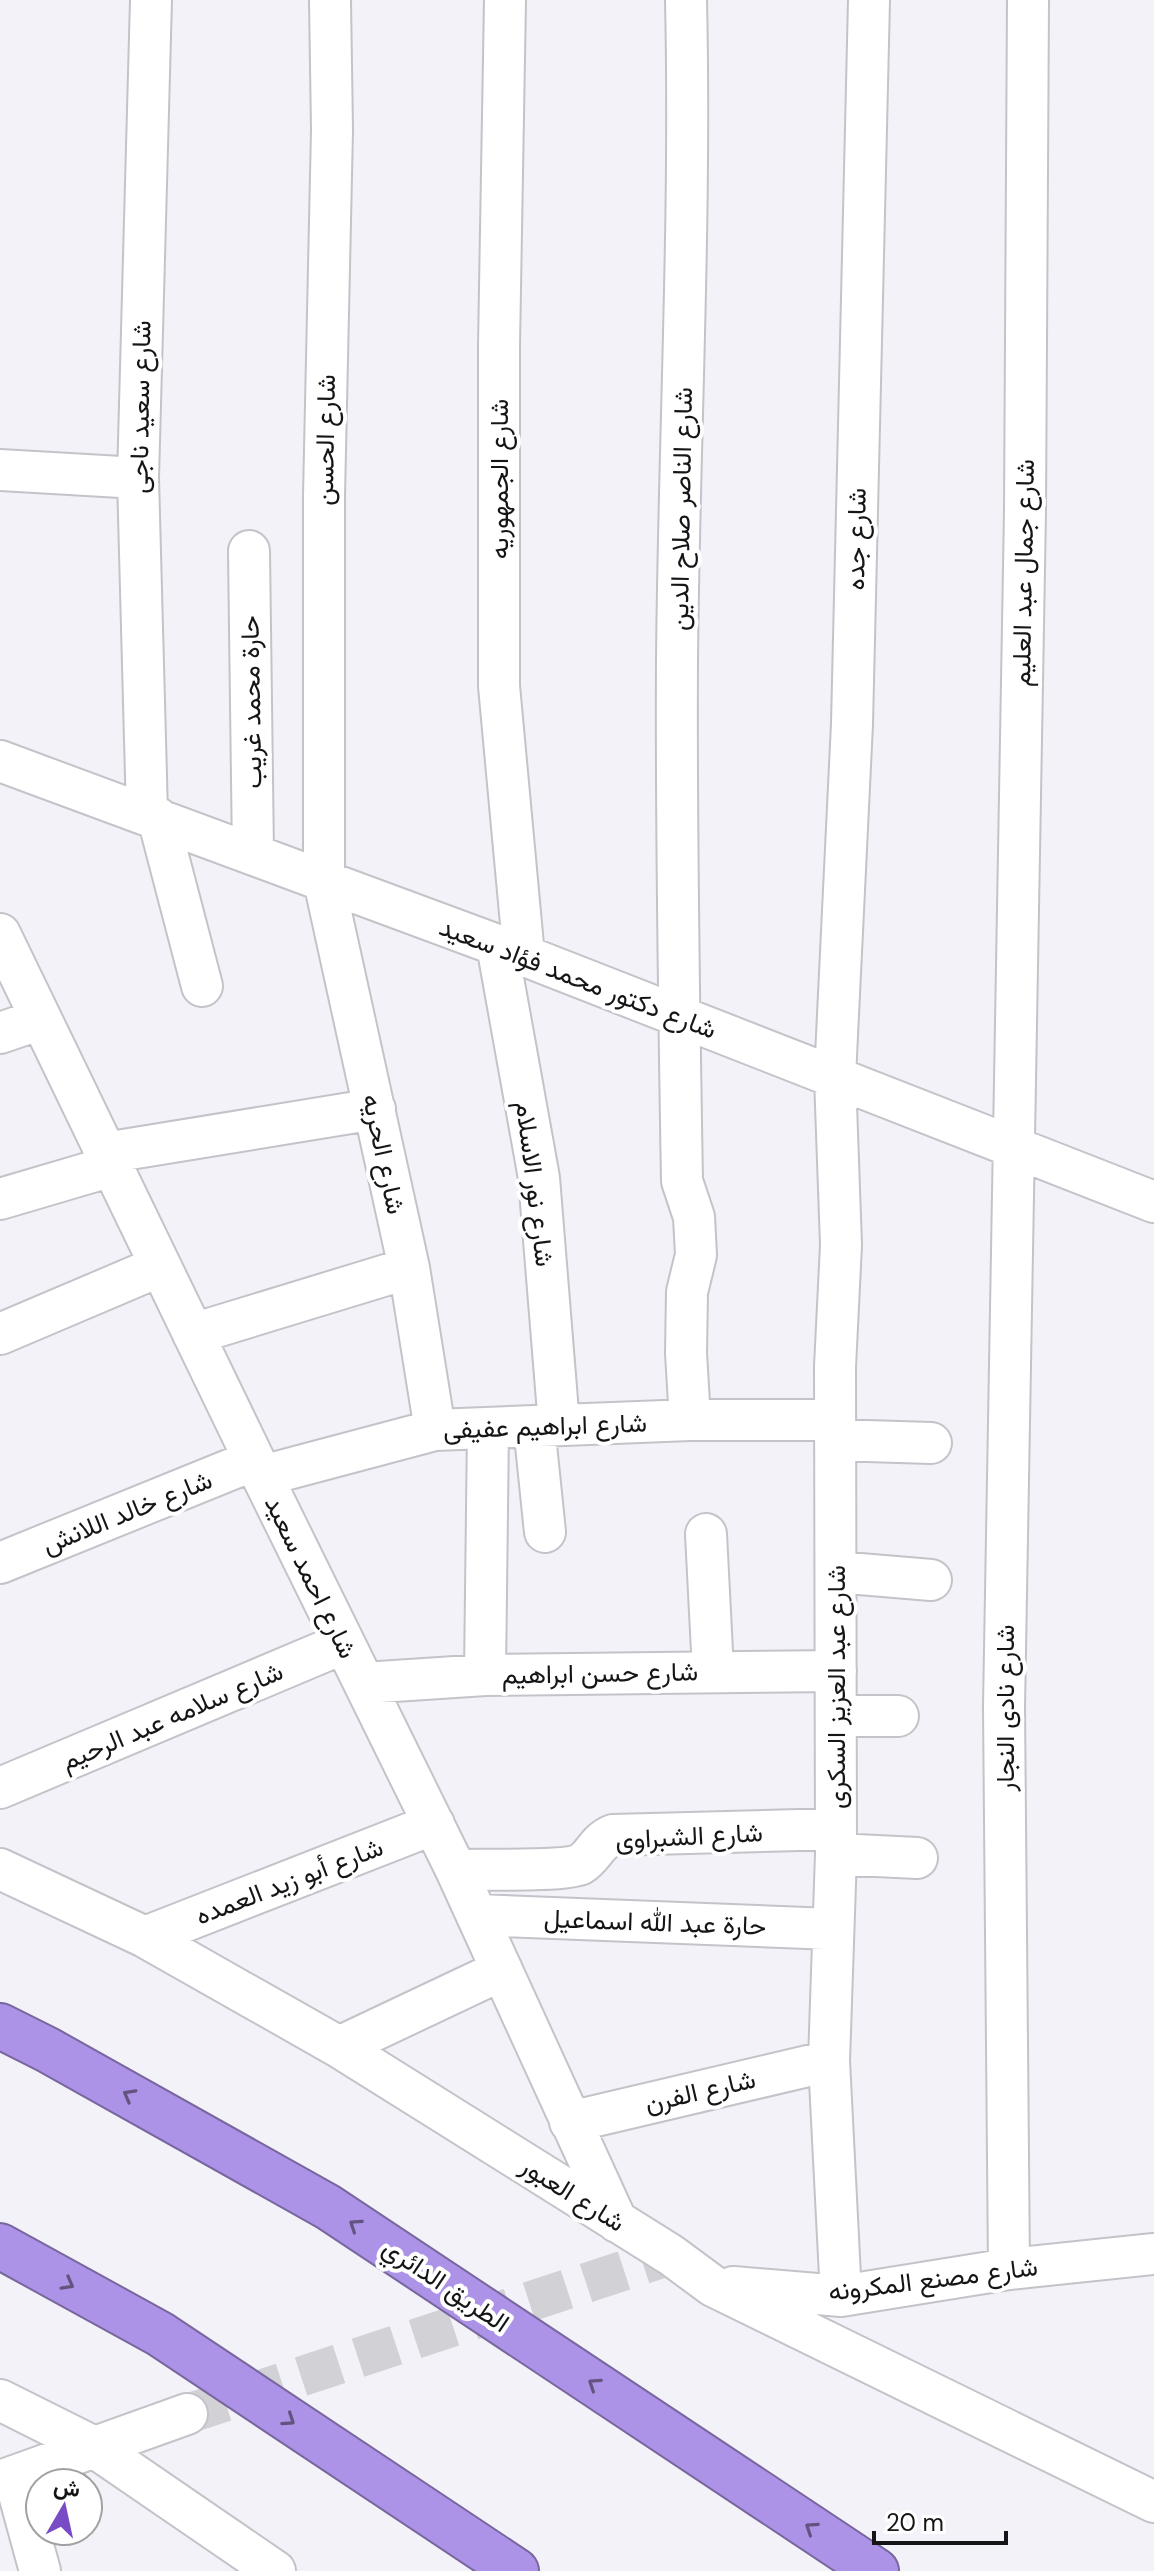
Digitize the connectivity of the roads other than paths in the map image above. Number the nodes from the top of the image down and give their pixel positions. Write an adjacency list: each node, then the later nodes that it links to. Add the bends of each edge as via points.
1 (151, 0): 8 (street, شارع سعيد ناجى)
2 (330, 0): 13 (street, شارع الحسن)
3 (505, 0): 15 (street, شارع الجمهوريه, via 499,686)
4 (686, 0): 17 (street, شارع الناصر صلاح الدين, via 677,659)
5 (869, 0): 20 (street, شارع جده, via 852,724)
6 (1028, 0): 22 (street, شارع جمال عبد العليم)
7 (0, 470): 8 (street)
8 (138, 478): 11 (street, شارع سعيد ناجى)
9 (249, 551): 12 (street, حارة محمد غريب)
10 (0, 761): 11 (street, شارع دكتور محمد فؤاد سعيد)
11 (153, 816): 12 (street, شارع دكتور محمد فؤاد سعيد); 16 (street, شارع سعيد ناجى)
12 (253, 854): 13 (street, شارع دكتور محمد فؤاد سعيد)
13 (324, 881): 15 (street, شارع دكتور محمد فؤاد سعيد); 21 (street, شارع الحريه)
14 (0, 934): 18 (street, شارع احمد سعيد)
15 (510, 951): 17 (street, شارع دكتور محمد فؤاد سعيد); 31 (street, شارع نور الاسلام, via 539,1178)
16 (202, 986)
17 (679, 1017): 20 (street, شارع دكتور محمد فؤاد سعيد); 30 (street, شارع الناصر صلاح الدين, via 682,1181 694,1217 696,1255 687,1292)
18 (41, 1019): 19 (street); 23 (street, شارع احمد سعيد)
19 (0, 1033)
20 (835, 1077): 22 (street, شارع دكتور محمد فؤاد سعيد); 34 (street, شارع عبد العزيز السكرى, via 841,1245)
21 (375, 1109): 23 (street); 27 (street, شارع الحريه)
22 (1012, 1147): 25 (street, شارع دكتور محمد فؤاد سعيد); 66 (street, شارع نادى النجار, via 1004,1707)
23 (109, 1159): 24 (street); 26 (street, شارع احمد سعيد)
24 (0, 1199)
25 (1154, 1202)
26 (160, 1266): 28 (street); 29 (street, شارع احمد سعيد)
27 (409, 1268): 29 (street); 33 (street, شارع الحريه)
28 (0, 1334)
29 (193, 1334): 36 (street, شارع احمد سعيد)
30 (690, 1420): 31 (street, شارع ابراهيم عفيفى); 34 (street, شارع ابراهيم عفيفى)
31 (547, 1426): 32 (street, شارع ابراهيم عفيفى); 37 (street, شارع نور الاسلام)
32 (488, 1428): 33 (street, شارع ابراهيم عفيفى); 45 (street)
33 (435, 1430): 36 (street, شارع ابراهيم عفيفى)
34 (835, 1430): 35 (street, شارع ابراهيم عفيفى); 40 (street, شارع عبد العزيز السكرى)
35 (931, 1443)
36 (258, 1468): 39 (street, شارع خالد اللانش); 42 (street, شارع احمد سعيد)
37 (545, 1532)
38 (706, 1534): 43 (street)
39 (0, 1563)
40 (836, 1572): 41 (street); 44 (street, شارع عبد العزيز السكرى)
41 (931, 1580)
42 (344, 1643): 46 (street, شارع احمد سعيد); 49 (street, شارع سلامه عبد الرحيم)
43 (713, 1671): 44 (street, شارع حسن ابراهيم); 45 (street, شارع حسن ابراهيم)
44 (836, 1671): 47 (street, شارع عبد العزيز السكرى)
45 (485, 1675): 46 (street, شارع حسن ابراهيم)
46 (364, 1683): 50 (street, شارع احمد سعيد)
47 (836, 1716): 48 (street); 51 (street, شارع عبد العزيز السكرى)
48 (898, 1716)
49 (0, 1788)
50 (434, 1824): 54 (street, شارع احمد سعيد); 57 (street, شارع أبو زيد العمده)
51 (836, 1842): 52 (street, شارع الشبراوى); 54 (street, شارع الشبراوى, via 613,1835 571,1867); 56 (street, شارع عبد العزيز السكرى)
52 (917, 1858)
53 (0, 1869): 57 (street, شارع العبور)
54 (456, 1870): 55 (street, شارع احمد سعيد)
55 (477, 1915): 56 (street, حارة عبد الله اسماعيل); 58 (street, شارع احمد سعيد)
56 (832, 1929): 61 (street, شارع عبد العزيز السكرى)
57 (145, 1937): 60 (street, شارع العبور)
58 (502, 1970): 60 (street); 62 (street, شارع احمد سعيد)
59 (0, 2026): 78 (highway, الطريق الدائري, one-way to 59, via 328,2207)
60 (339, 2047): 63 (street, شارع العبور)
61 (829, 2061): 62 (street, شارع الفرن); 68 (street, شارع عبد العزيز السكرى)
62 (570, 2122): 63 (street, شارع احمد سعيد)
63 (617, 2222): 67 (street, شارع العبور)
64 (0, 2246): 77 (highway, one-way to 77, via 160,2334)
65 (1154, 2254): 66 (street, شارع مصنع المكرونه)
66 (1009, 2269): 68 (street, شارع مصنع المكرونه)
67 (713, 2286): 68 (street, شارع مصنع المكرونه); 73 (street, شارع العبور)
68 (841, 2296)
69 (0, 2400): 71 (street)
70 (187, 2414): 71 (street)
71 (94, 2447): 72 (street); 74 (street)
72 (7, 2478): 75 (street)
73 (1154, 2502)
74 (238, 2558): 76 (street)
75 (40, 2571)
76 (275, 2571)
77 (516, 2571)
78 (876, 2571)

